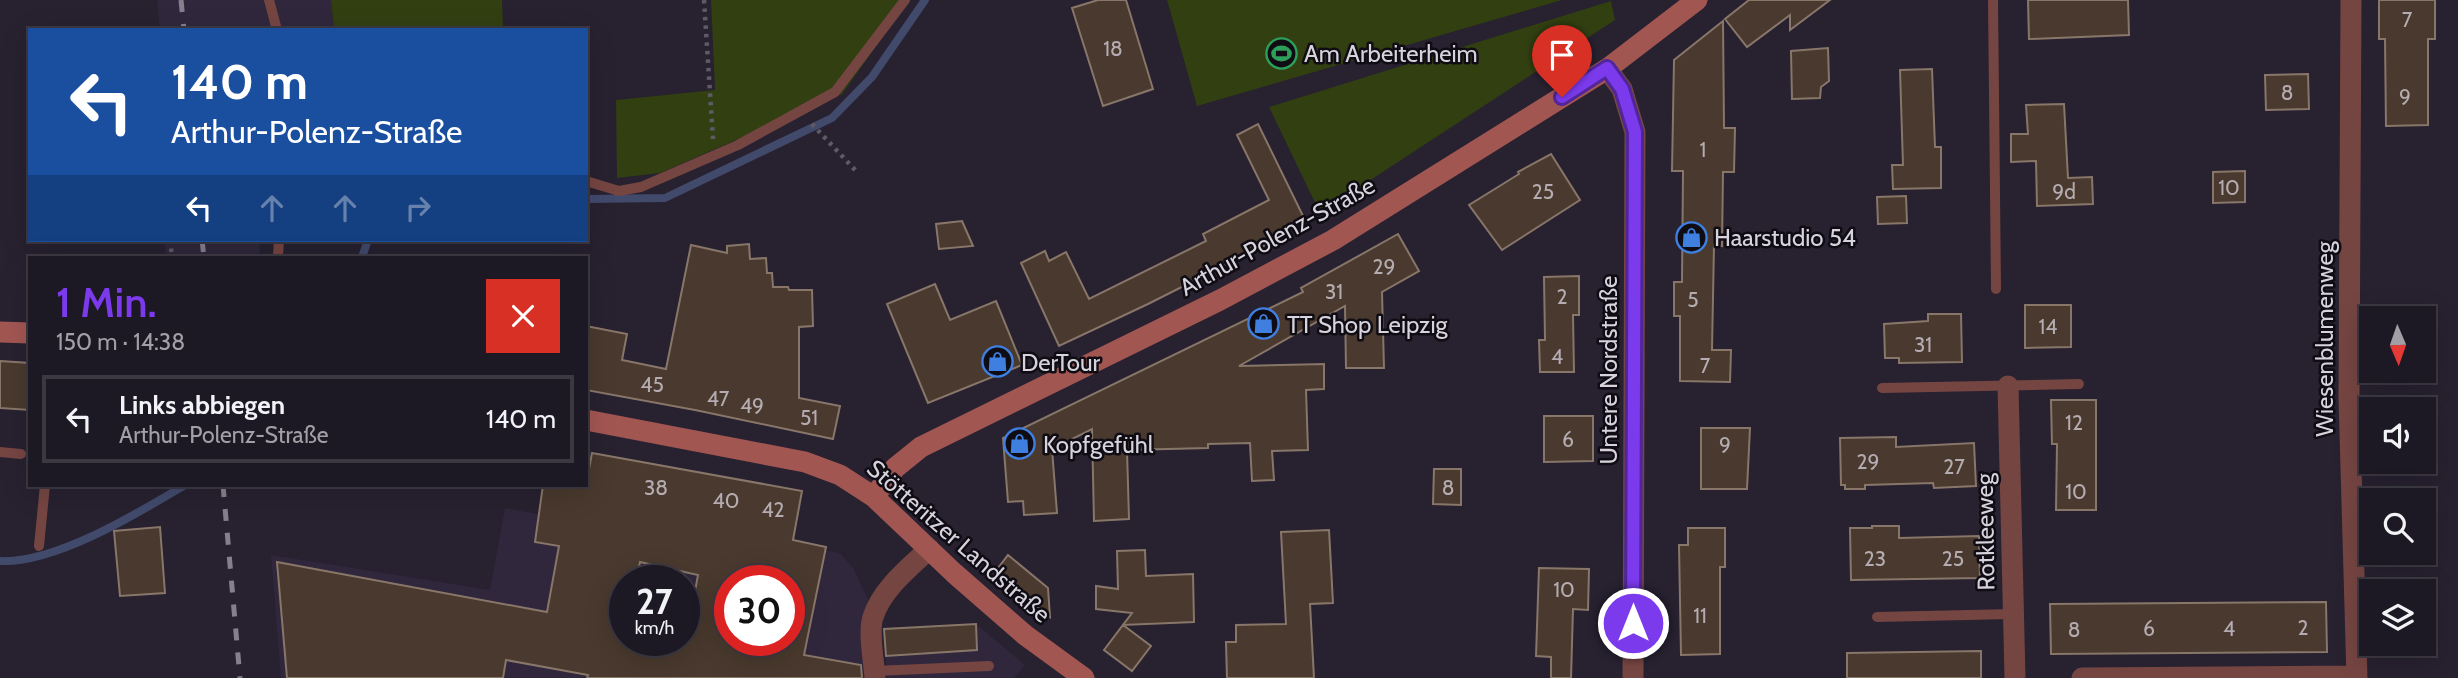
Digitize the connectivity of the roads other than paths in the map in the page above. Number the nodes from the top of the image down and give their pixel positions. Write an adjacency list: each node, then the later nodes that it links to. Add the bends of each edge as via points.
1 (269, 0): 6 (lane)
2 (905, 0): 8 (lane, via 835,92 714,156 641,187 619,191)
3 (1697, 0): 7 (street, Arthur-Polenz-Straße)
4 (1993, 0): 9 (lane)
5 (2351, 0): 26 (street, Wiesenblumenweg, via 2349,398)
6 (276, 28)
7 (1607, 68): 19 (street, Arthur-Polenz-Straße, via 1333,240 922,447 895,468); 28 (street, Untere Nordstraße, via 1622,89 1635,132)
8 (588, 182)
9 (1996, 289)
10 (0, 332): 11 (street)
11 (28, 333)
12 (2079, 384): 13 (lane)
13 (2008, 386): 14 (lane); 22 (street, Rotkleeweg)
14 (1882, 388)
15 (588, 420): 19 (street, Stötteritzer Landstraße, via 805,462 840,475)
16 (0, 452): 17 (lane)
17 (21, 454)
18 (45, 487): 20 (lane)
19 (874, 497): 21 (street, Stötteritzer Landstraße)
20 (39, 546)
21 (929, 549): 25 (street, via 897,579 872,619); 27 (street, Stötteritzer Landstraße, via 1025,635)
22 (2013, 614): 23 (lane); 29 (street, Rotkleeweg)
23 (1877, 617)
24 (989, 666): 25 (lane)
25 (875, 675)
26 (2357, 677): 30 (street)
27 (1084, 678)
28 (1633, 678)
29 (2015, 678)
30 (2082, 678)

